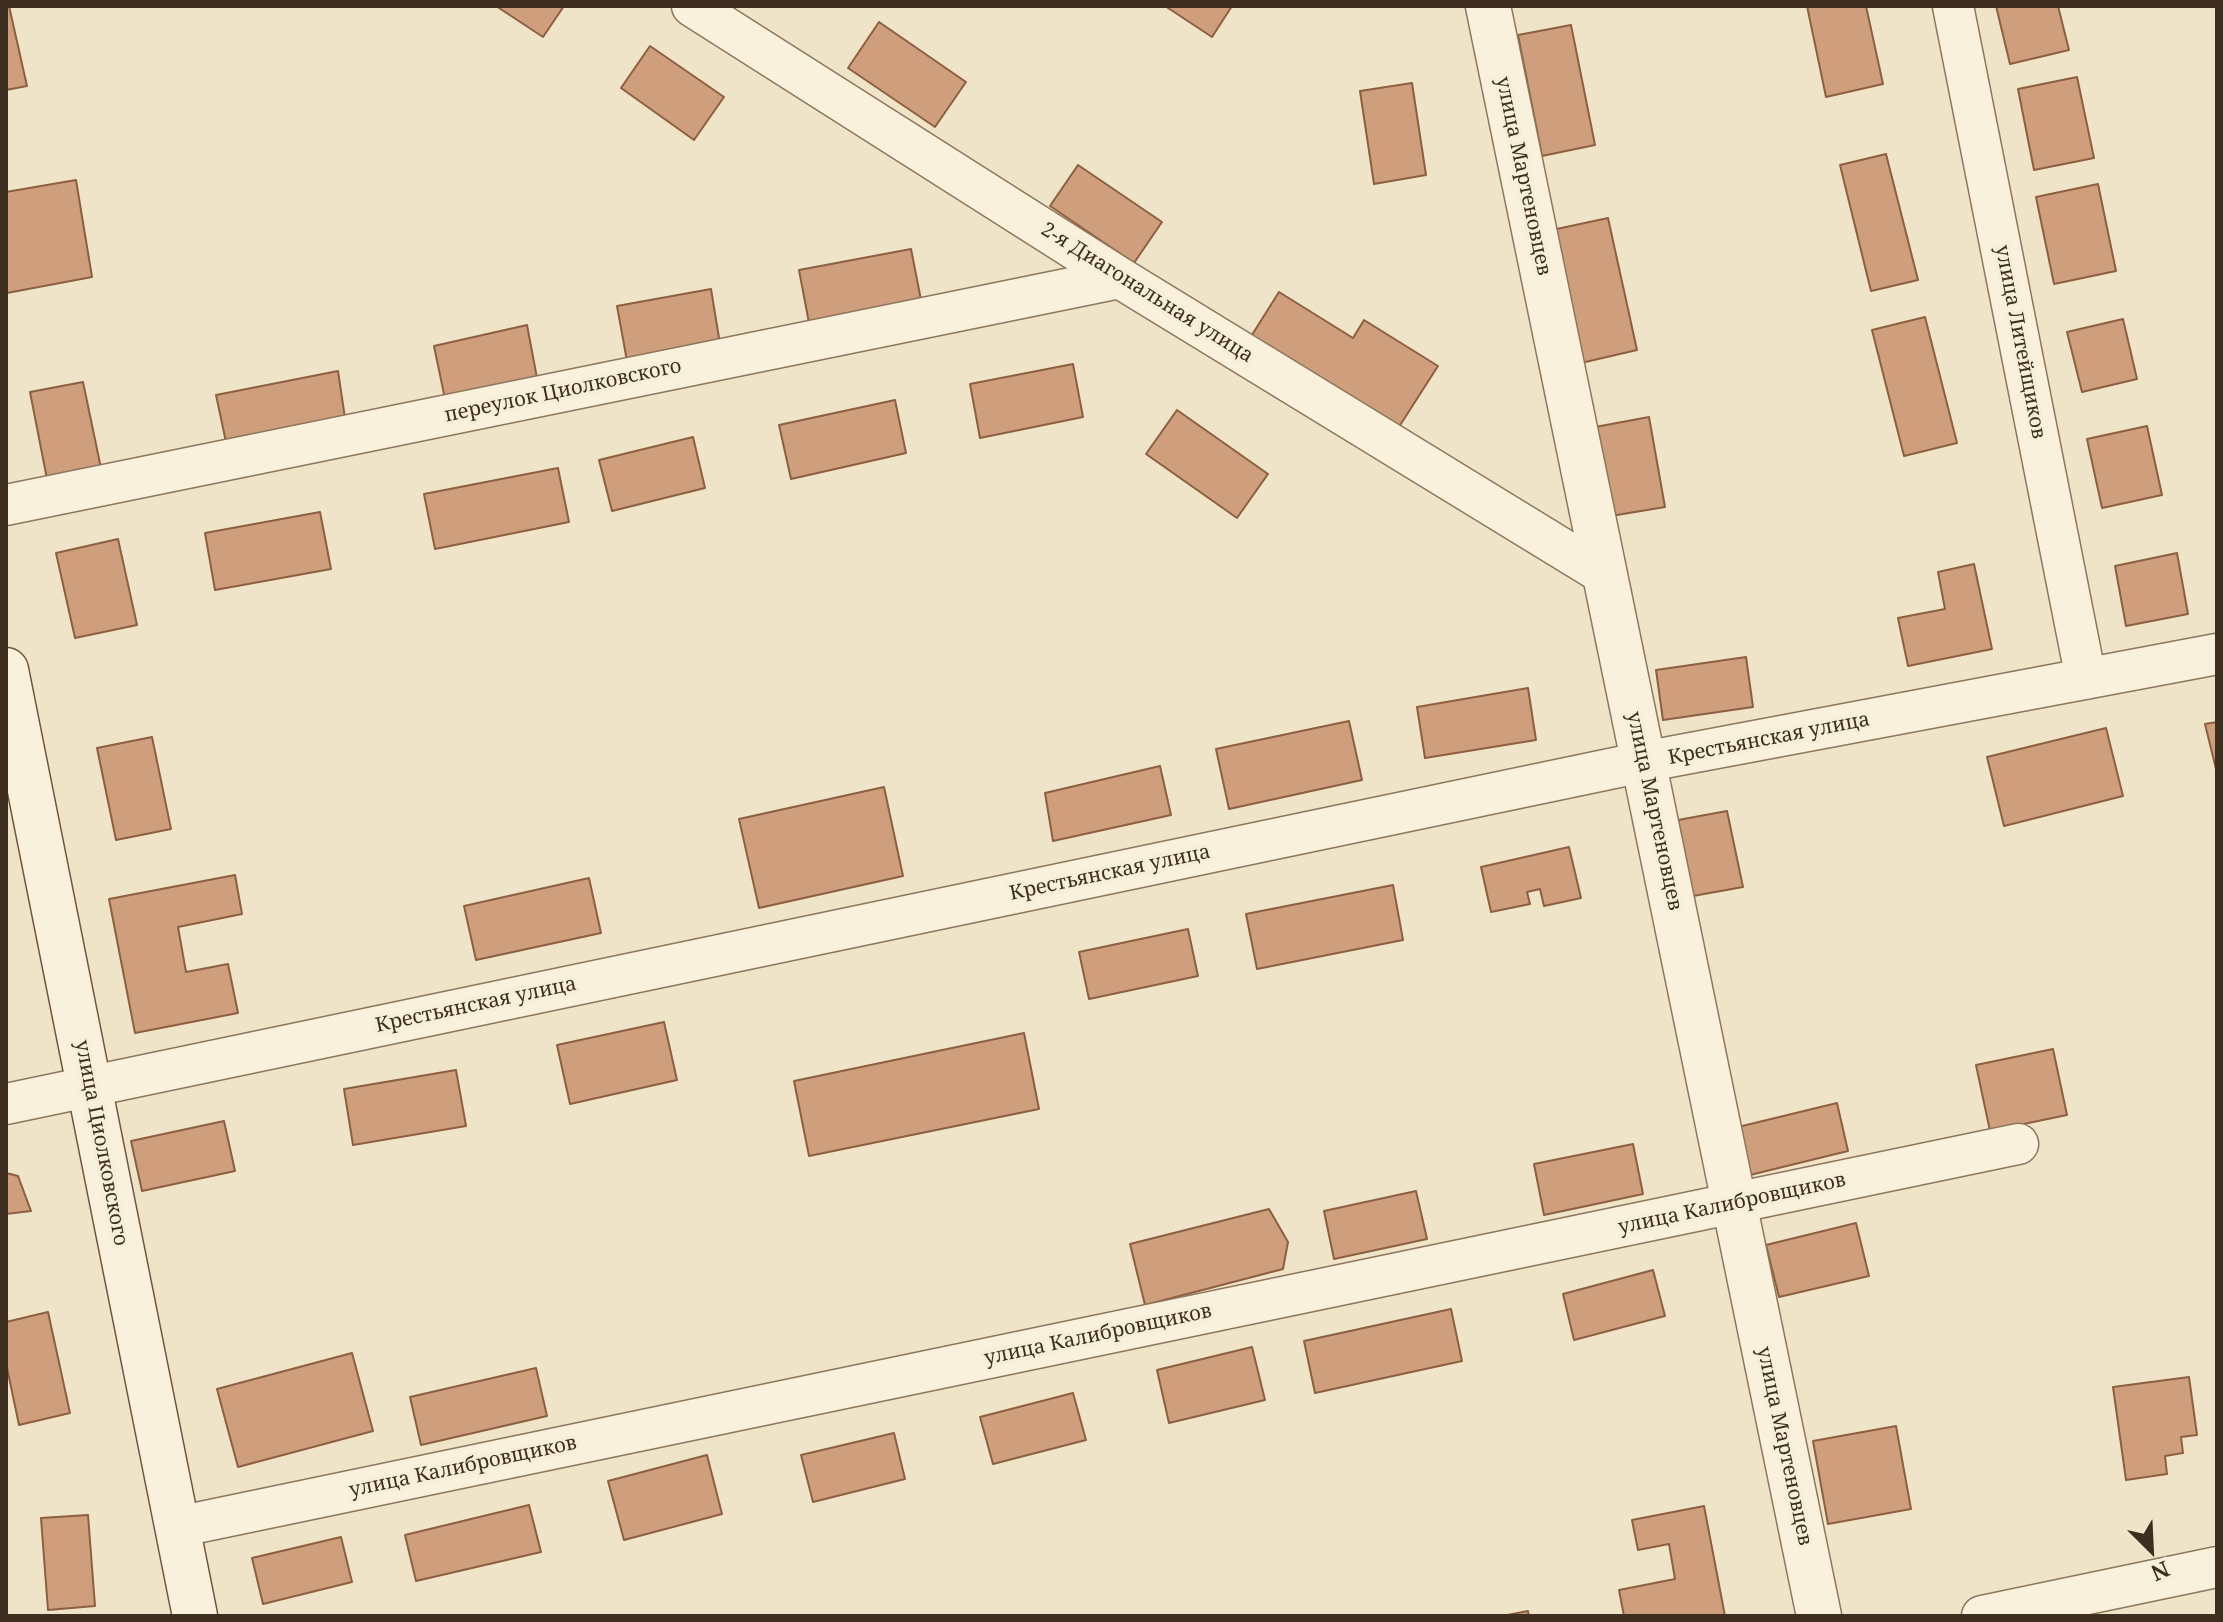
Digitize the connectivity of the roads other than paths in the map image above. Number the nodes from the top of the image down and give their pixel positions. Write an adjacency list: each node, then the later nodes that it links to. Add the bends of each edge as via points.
1 (692, 6): 4 (street, 2-я Диагональная улица)
2 (1488, 6): 6 (street, улица Мартеновцев)
3 (1953, 6): 9 (street, улица Литейщиков)
4 (1120, 278): 5 (street, переулок Циолковского); 6 (street, 2-я Диагональная улица)
5 (6, 505)
6 (1605, 575): 10 (street, улица Мартеновцев)
7 (2217, 654): 9 (street, Крестьянская улица)
8 (6, 670): 11 (street, улица Циолковского)
9 (2086, 679): 10 (street, Крестьянская улица)
10 (1643, 762): 11 (street, Крестьянская улица); 14 (street, улица Мартеновцев)
11 (89, 1086): 12 (street, Крестьянская улица); 15 (street, улица Циолковского)
12 (6, 1104)
13 (2018, 1144): 14 (street, улица Калибровщиков)
14 (1734, 1203): 15 (street, улица Калибровщиков); 18 (street, улица Мартеновцев)
15 (177, 1527): 17 (street, улица Циолковского)
16 (2217, 1567): 19 (street)
17 (195, 1616)
18 (1819, 1616)
19 (1982, 1616)

